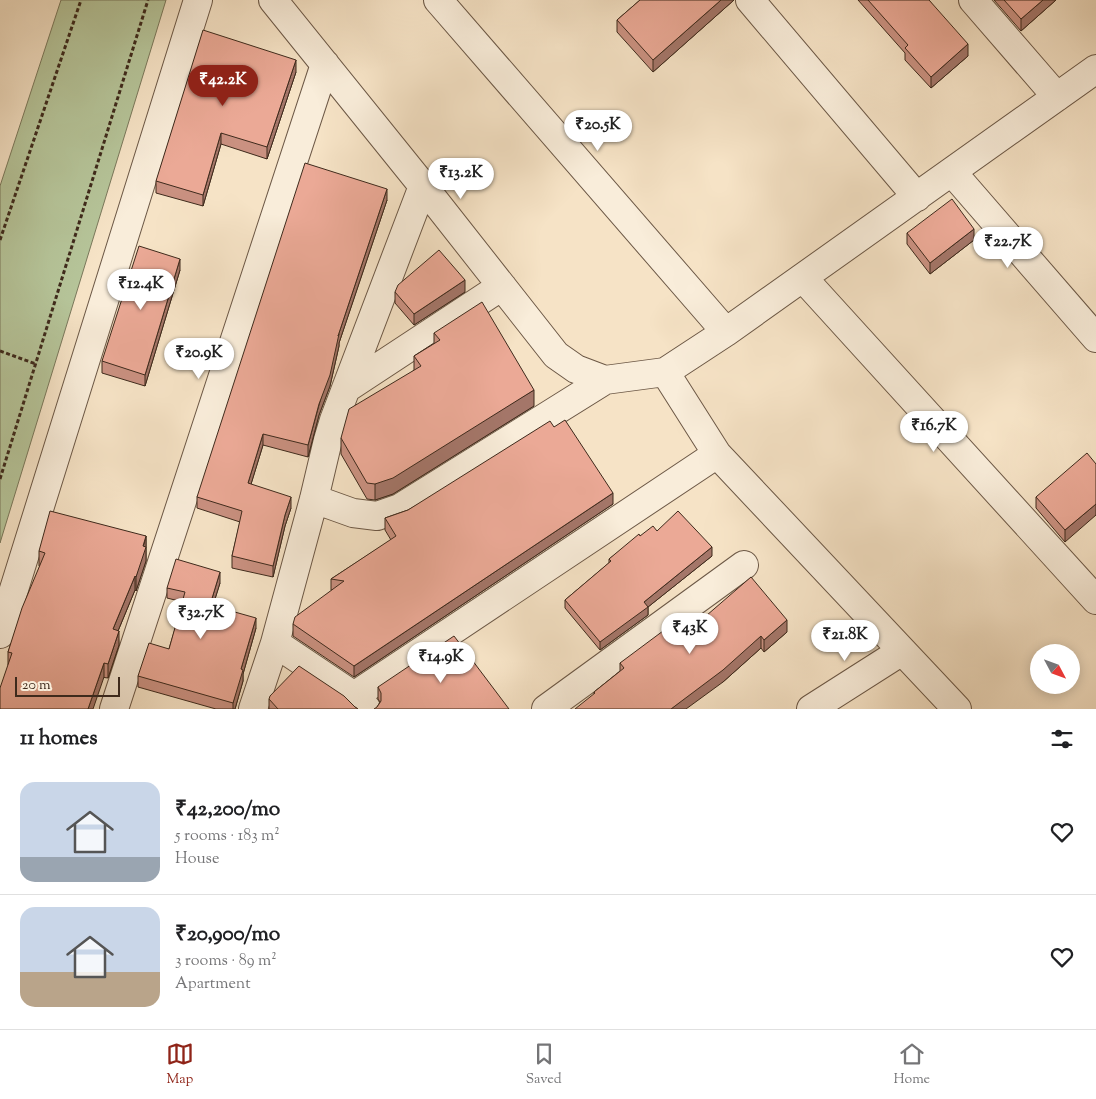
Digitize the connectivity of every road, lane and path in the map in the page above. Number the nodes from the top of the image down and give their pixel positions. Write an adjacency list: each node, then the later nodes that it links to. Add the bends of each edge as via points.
1 (80, 0): 14 (path)
2 (148, 0): 20 (path)
3 (198, 0): 29 (street)
4 (273, 0): 8 (street)
5 (438, 0): 17 (street)
6 (750, 0): 13 (street)
7 (973, 0): 10 (street)
8 (325, 64): 12 (street); 33 (street)
9 (1096, 69): 10 (street)
10 (1057, 97): 11 (street)
11 (952, 172): 13 (street); 18 (street)
12 (423, 186): 16 (street); 23 (street)
13 (917, 197): 15 (street)
14 (0, 240)
15 (803, 278): 17 (street); 28 (street)
16 (502, 286): 22 (street, via 556,355 576,369); 23 (street)
17 (726, 332): 21 (street)
18 (1096, 338)
19 (0, 351): 20 (path)
20 (36, 364): 25 (path)
21 (665, 372): 22 (street); 24 (street)
22 (605, 380): 26 (street, via 400,508 377,516 353,513)
23 (347, 388): 26 (street, via 328,440)
24 (717, 454): 31 (street); 32 (street)
25 (0, 479)
26 (314, 499): 30 (street)
27 (744, 565): 35 (street)
28 (1096, 600)
29 (0, 634)
30 (275, 643): 32 (street); 34 (street)
31 (902, 650): 36 (street); 37 (street)
32 (360, 702)
33 (114, 709)
34 (253, 709)
35 (546, 709)
36 (811, 709)
37 (957, 709)

